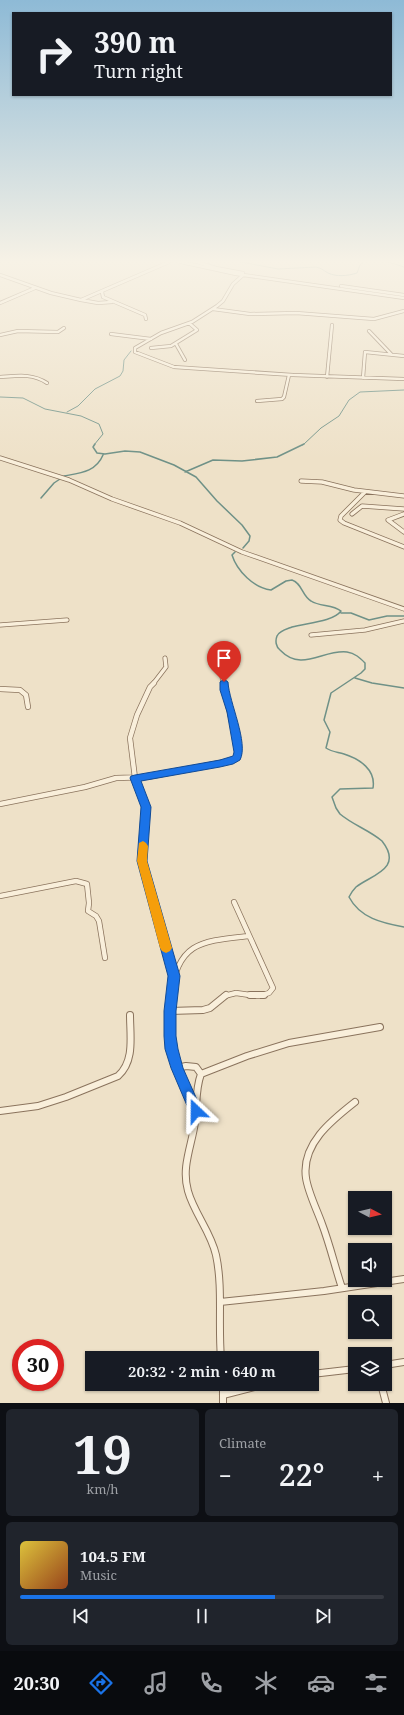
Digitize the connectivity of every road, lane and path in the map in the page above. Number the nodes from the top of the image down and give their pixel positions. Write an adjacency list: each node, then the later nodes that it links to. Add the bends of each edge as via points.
1 (176, 327): 8 (street)
2 (194, 327): 9 (street, via 197,330)
3 (332, 327): 15 (street)
4 (64, 328): 6 (street, via 58,332 27,330)
5 (369, 331): 11 (street)
6 (0, 334)
7 (112, 334): 8 (street)
8 (151, 339): 14 (street, via 136,347 135,352 166,365)
9 (176, 344): 10 (street); 13 (street)
10 (151, 348)
11 (391, 354): 12 (street); 17 (street, via 365,352)
12 (404, 356)
13 (185, 360)
14 (289, 375): 15 (street); 20 (street, via 284,398)
15 (326, 376): 17 (street)
16 (0, 377): 19 (street, via 35,377)
17 (363, 378): 18 (street)
18 (404, 379)
19 (47, 383)
20 (257, 401)
21 (0, 458): 30 (street, via 69,480 112,499 180,522 242,552)
22 (301, 481): 23 (street, via 322,482)
23 (365, 492): 24 (street); 29 (street, via 340,520)
24 (404, 496)
25 (404, 509): 26 (street, via 364,506)
26 (352, 514)
27 (404, 514): 28 (street, via 388,520)
28 (404, 532)
29 (404, 547)
30 (404, 609)
31 (67, 620): 33 (street, via 12,622)
32 (404, 621): 34 (street, via 365,630)
33 (0, 625)
34 (311, 635)
35 (165, 658): 39 (street, via 166,667 150,687 131,733)
36 (220, 658): 39 (street, via 224,690 239,752 237,758 220,764)
37 (0, 689): 38 (street, via 25,692 28,696)
38 (28, 707)
39 (135, 778): 40 (street, via 116,778 85,787); 45 (street, via 146,807 142,861)
40 (0, 804)
41 (0, 896): 44 (street, via 76,881 87,884 88,911 99,921)
42 (234, 902): 43 (street)
43 (249, 936): 45 (street, via 197,945 178,965); 46 (street, via 273,985 272,990 256,997 230,993 208,1009 199,1011)
44 (105, 958)
45 (174, 976): 46 (street)
46 (170, 1011): 49 (street, via 171,1042)
47 (130, 1015): 52 (street, via 130,1055 125,1070 121,1073 45,1104)
48 (380, 1027): 50 (street, via 289,1043)
49 (177, 1068): 50 (street, via 196,1067); 53 (street)
50 (201, 1074): 53 (street, via 197,1084)
51 (355, 1102): 55 (street, via 321,1131 308,1152 305,1168)
52 (0, 1111)
53 (196, 1111): 56 (street, via 185,1168 187,1190 216,1256)
54 (404, 1279): 55 (street)
55 (342, 1288): 56 (street)
56 (220, 1302): 57 (street, via 218,1328)
57 (220, 1351)
58 (404, 1362): 59 (street)
59 (392, 1364)
60 (348, 1370): 61 (street)
61 (319, 1373)
62 (223, 1391): 65 (street)
63 (239, 1391): 65 (street)
64 (383, 1391): 67 (street)
65 (223, 1395): 66 (street)
66 (223, 1403)
67 (386, 1403)

